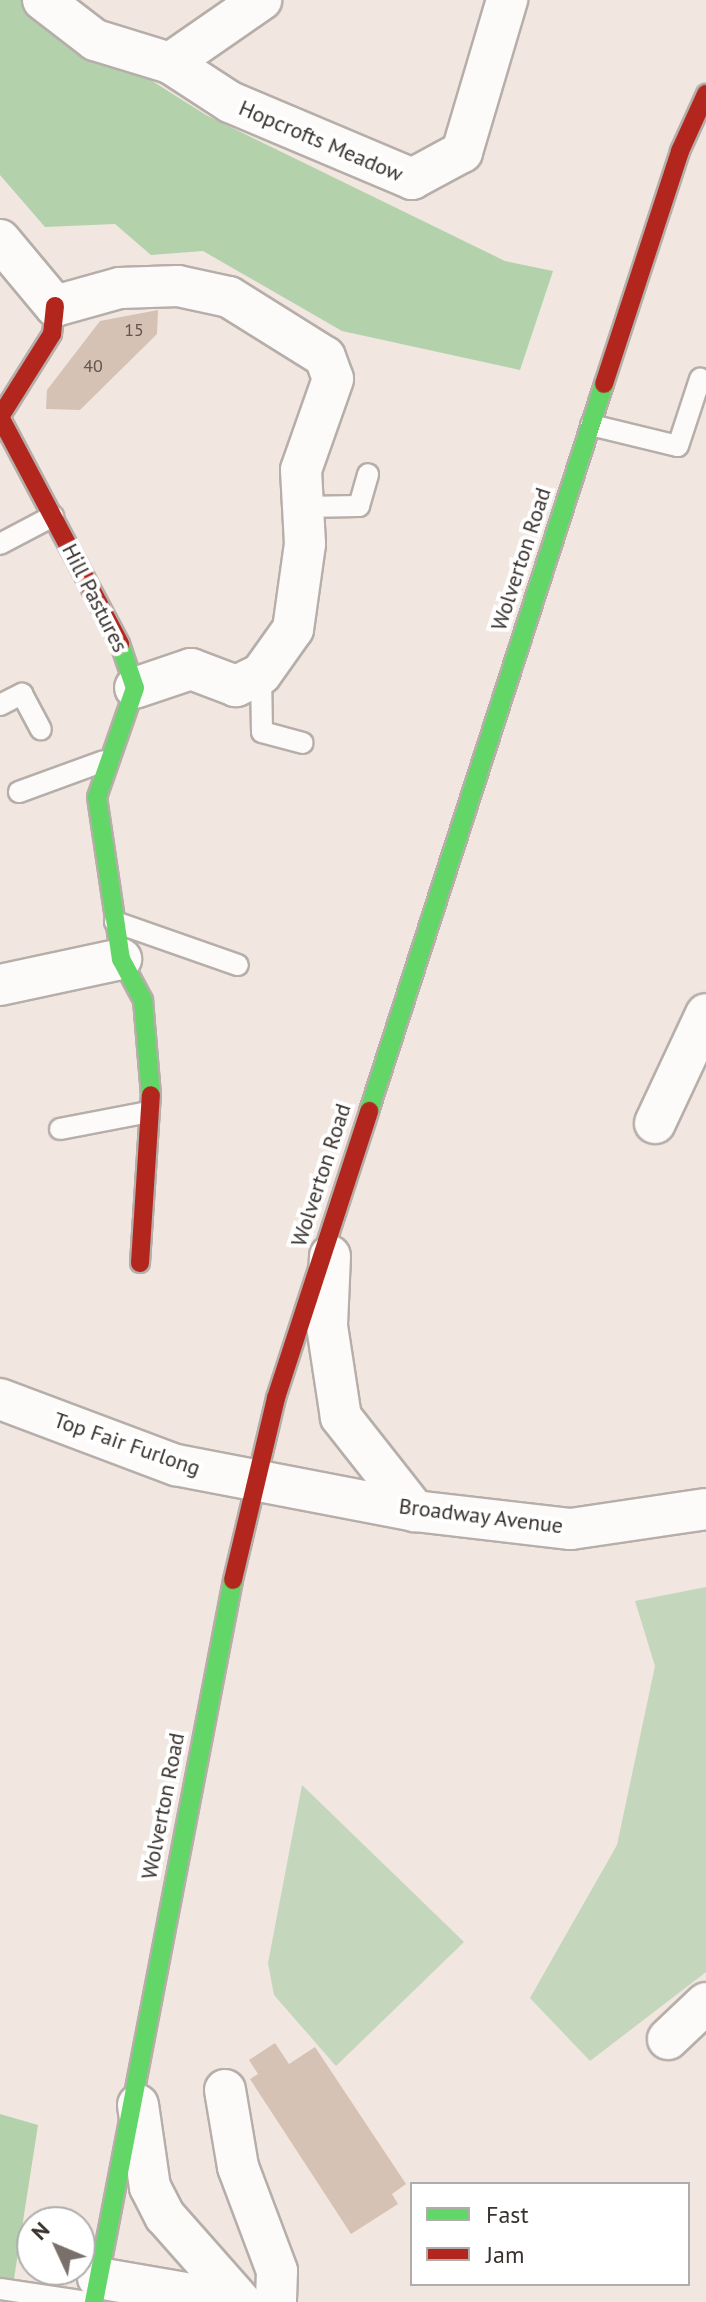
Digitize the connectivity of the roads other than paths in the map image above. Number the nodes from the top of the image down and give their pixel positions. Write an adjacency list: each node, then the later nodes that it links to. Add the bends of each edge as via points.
1 (43, 0): 4 (street, Hopcrofts Meadow, via 95,40)
2 (261, 0): 4 (street)
3 (507, 0): 4 (street, Hopcrofts Meadow, via 462,152 412,179 230,102)
4 (170, 63)
5 (706, 94): 10 (street, Wolverton Road)
6 (0, 240): 7 (street)
7 (55, 306): 9 (street, Hill Pastures, via 52,334); 12 (street, via 120,288 178,286 229,297 325,357 333,379 301,470)
8 (700, 379): 10 (lane, via 678,446)
9 (0, 417): 13 (street, Hill Pastures)
10 (591, 425): 29 (street, Wolverton Road)
11 (368, 474): 12 (lane, via 359,506)
12 (302, 507): 15 (street, via 293,629)
13 (53, 516): 14 (lane); 16 (street, Hill Pastures, via 125,653)
14 (0, 544)
15 (261, 674): 16 (street, via 236,686 191,669); 19 (lane, via 262,732)
16 (135, 688): 20 (street)
17 (0, 705): 18 (lane, via 22,694)
18 (41, 729)
19 (303, 743)
20 (104, 761): 21 (lane, via 59,767); 22 (street, via 97,797)
21 (19, 792)
22 (118, 940): 23 (lane); 24 (street); 26 (street, via 143,1000)
23 (238, 965)
24 (0, 985)
25 (706, 1014): 27 (street)
26 (148, 1112): 28 (lane); 30 (street)
27 (655, 1123)
28 (60, 1129)
29 (335, 1208): 32 (street, Wolverton Road); 34 (street, via 327,1326 341,1417)
30 (140, 1263)
31 (0, 1399): 32 (street, Top Fair Furlong, via 176,1465)
32 (257, 1479): 34 (street, Broadway Avenue); 37 (street, Wolverton Road)
33 (706, 1509): 34 (street, Broadway Avenue, via 571,1529)
34 (415, 1511)
35 (706, 2003): 36 (street)
36 (668, 2039)
37 (136, 2074): 40 (street, Wolverton Road); 41 (street, via 150,2187 165,2216)
38 (225, 2090): 42 (street, via 238,2167 277,2271)
39 (0, 2289): 40 (lane)
40 (93, 2294): 41 (street)
41 (240, 2302)
42 (276, 2302)

